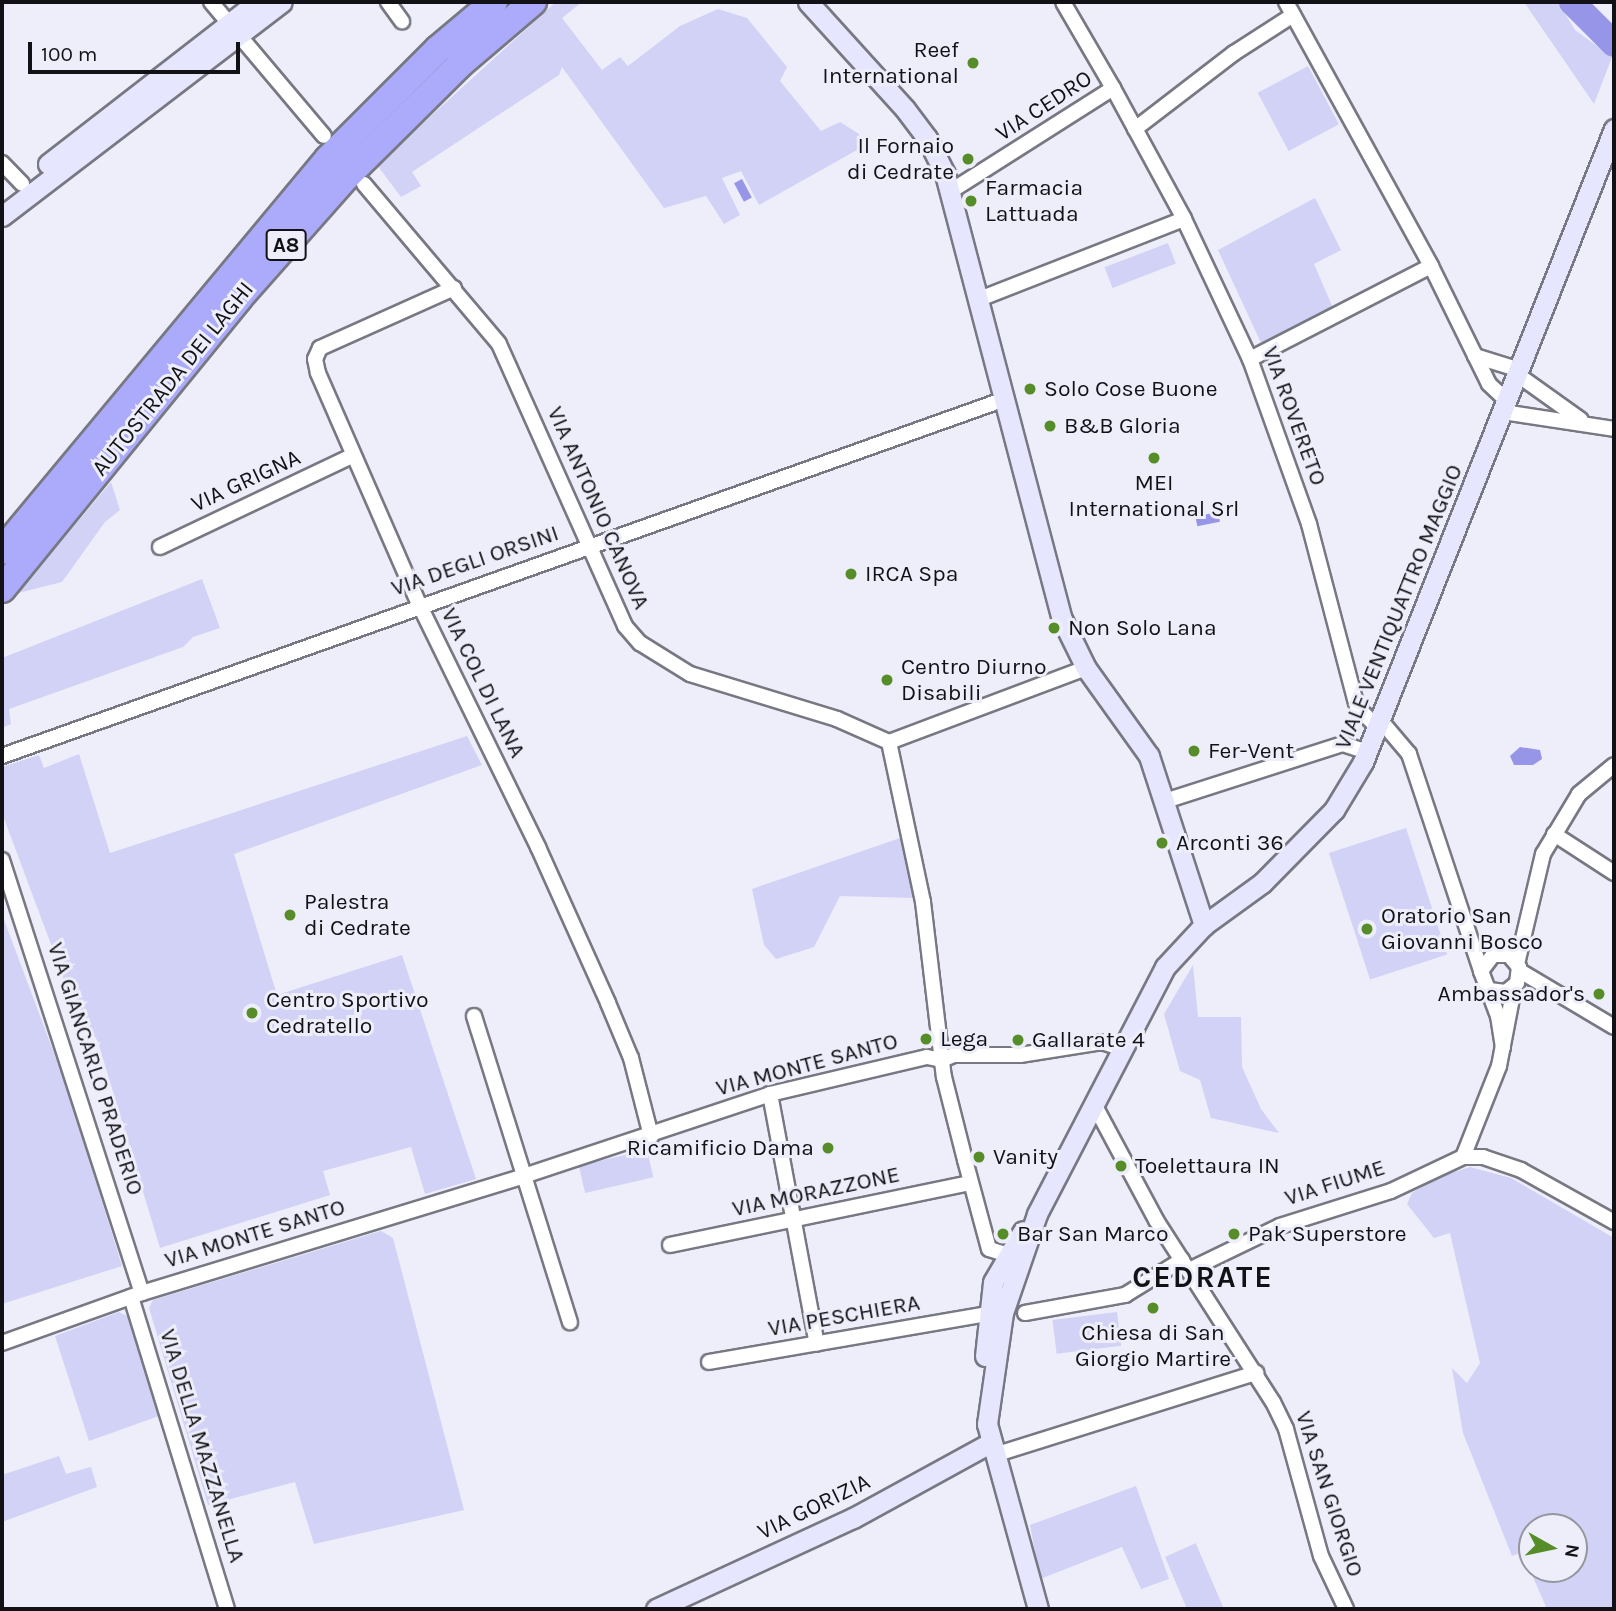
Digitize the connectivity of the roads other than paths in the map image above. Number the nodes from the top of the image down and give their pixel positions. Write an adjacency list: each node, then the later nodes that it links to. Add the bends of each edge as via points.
1 (211, 2): 12 (street)
2 (257, 2): 12 (main road)
3 (282, 2): 12 (main road)
4 (388, 2): 11 (street)
5 (494, 2): 37 (highway, AUTOSTRADA DEI LAGHI / A8, via 438,49 328,159)
6 (533, 2): 38 (highway, AUTOSTRADA DEI LAGHI / A8, via 458,65 346,177 239,298)
7 (808, 2): 20 (main road, via 921,129)
8 (1063, 2): 13 (street, VIA CEDRO)
9 (1286, 2): 10 (street)
10 (1293, 15): 14 (street, via 1234,53); 24 (street)
11 (402, 21)
12 (233, 29): 16 (street); 18 (main road); 22 (main road)
13 (1113, 88): 14 (street, VIA ROVERETO); 20 (street, VIA CEDRO)
14 (1135, 129): 23 (street, VIA ROVERETO)
15 (1614, 130): 29 (main road)
16 (324, 136)
17 (2, 163): 18 (street)
18 (22, 184): 21 (main road)
19 (364, 184): 25 (street, VIA ANTONIO CANOVA)
20 (951, 191): 26 (main road)
21 (2, 200)
22 (2, 216)
23 (1184, 219): 26 (street); 28 (street, VIA ROVERETO)
24 (1431, 266): 27 (street); 28 (street)
25 (454, 288): 34 (street, VIA COL DI LANA, via 320,348 315,359 318,373); 35 (street, VIA ANTONIO CANOVA, via 499,344)
26 (977, 300): 30 (main road)
27 (1475, 356): 29 (street); 31 (street)
28 (1250, 359): 41 (street, VIA ROVERETO, via 1309,524 1357,707)
29 (1519, 372): 31 (main road, VIALE VENTIQUATTRO MAGGIO); 32 (street)
30 (1005, 399): 35 (street, VIA DEGLI ORSINI); 40 (main road, via 1062,619)
31 (1505, 406): 32 (street); 41 (main road, VIALE VENTIQUATTRO MAGGIO)
32 (1591, 426): 33 (street)
33 (1614, 429)
34 (352, 456): 36 (street, VIA GRIGNA); 39 (street, VIA COL DI LANA)
35 (588, 545): 39 (street, VIA DEGLI ORSINI); 42 (street, VIA ANTONIO CANOVA, via 625,626 655,655 690,674 837,719)
36 (160, 547)
37 (2, 551)
38 (2, 589)
39 (419, 604): 44 (street, VIA DEGLI ORSINI); 64 (street, VIA COL DI LANA, via 538,847 608,1003 631,1058)
40 (1086, 668): 42 (street); 46 (main road, via 1149,756)
41 (1380, 725): 43 (main road, VIALE VENTIQUATTRO MAGGIO); 52 (street, VIA ROVERETO, via 1409,754)
42 (889, 742): 61 (street, via 923,902)
43 (1368, 752): 46 (street, via 1343,744); 51 (main road, VIALE VENTIQUATTRO MAGGIO, via 1334,810 1262,883)
44 (2, 756)
45 (1614, 765): 47 (street, via 1579,794)
46 (1165, 801): 51 (main road)
47 (1553, 834): 49 (street); 50 (street, via 1536,872)
48 (2, 860): 73 (street, VIA GIANCARLO PRADERIO)
49 (1614, 873)
50 (1526, 913): 53 (street); 55 (street)
51 (1204, 925): 60 (main road, VIALE VENTIQUATTRO MAGGIO, via 1165,967)
52 (1465, 928): 53 (street); 54 (street, VIA ROVERETO)
53 (1498, 955): 54 (street); 55 (street)
54 (1481, 971): 56 (street, VIA ROVERETO)
55 (1517, 976): 56 (street, via 1506,992); 58 (street, via 1548,984); 59 (street)
56 (1489, 990): 59 (street, VIA ROVERETO)
57 (474, 1016): 66 (street)
58 (1614, 1027)
59 (1503, 1048): 65 (street)
60 (1124, 1049): 61 (street, VIA MONTE SANTO, via 1102,1042 1004,1057 954,1055); 63 (main road, VIALE VENTIQUATTRO MAGGIO)
61 (942, 1060): 62 (street, VIA MONTE SANTO, via 927,1057); 67 (street)
62 (769, 1094): 64 (street, VIA MONTE SANTO); 68 (street)
63 (1095, 1106): 71 (main road, VIALE VENTIQUATTRO MAGGIO, via 1037,1214); 72 (street, VIA SAN GIORGIO)
64 (651, 1136): 66 (street, VIA MONTE SANTO)
65 (1463, 1157): 69 (street, via 1483,1157 1521,1170); 72 (street, VIA FIUME, via 1391,1191 1290,1222)
66 (524, 1176): 73 (street, VIA MONTE SANTO); 76 (street)
67 (970, 1182): 68 (street, VIA MORAZZONE); 71 (street)
68 (792, 1221): 70 (street, VIA MORAZZONE); 78 (street)
69 (1614, 1222)
70 (670, 1245)
71 (1005, 1254): 75 (main road); 81 (main road, via 1003,1313)
72 (1186, 1265): 74 (street, VIA FIUME, via 1125,1295); 80 (street, VIA SAN GIORGIO)
73 (136, 1295): 77 (street, VIA MONTE SANTO); 83 (street, VIA DELLA MAZZANELLA)
74 (1025, 1313)
75 (987, 1314): 78 (street, VIA PESCHIERA); 81 (main road)
76 (570, 1322)
77 (2, 1343)
78 (817, 1345): 79 (street, VIA PESCHIERA)
79 (709, 1362)
80 (1256, 1373): 82 (street); 86 (street, VIA SAN GIORGIO, via 1286,1429 1321,1556)
81 (988, 1406): 82 (main road)
82 (992, 1449): 84 (main road, VIA GORIZIA); 85 (main road)
83 (227, 1609)
84 (656, 1609)
85 (1038, 1609)
86 (1346, 1609)

